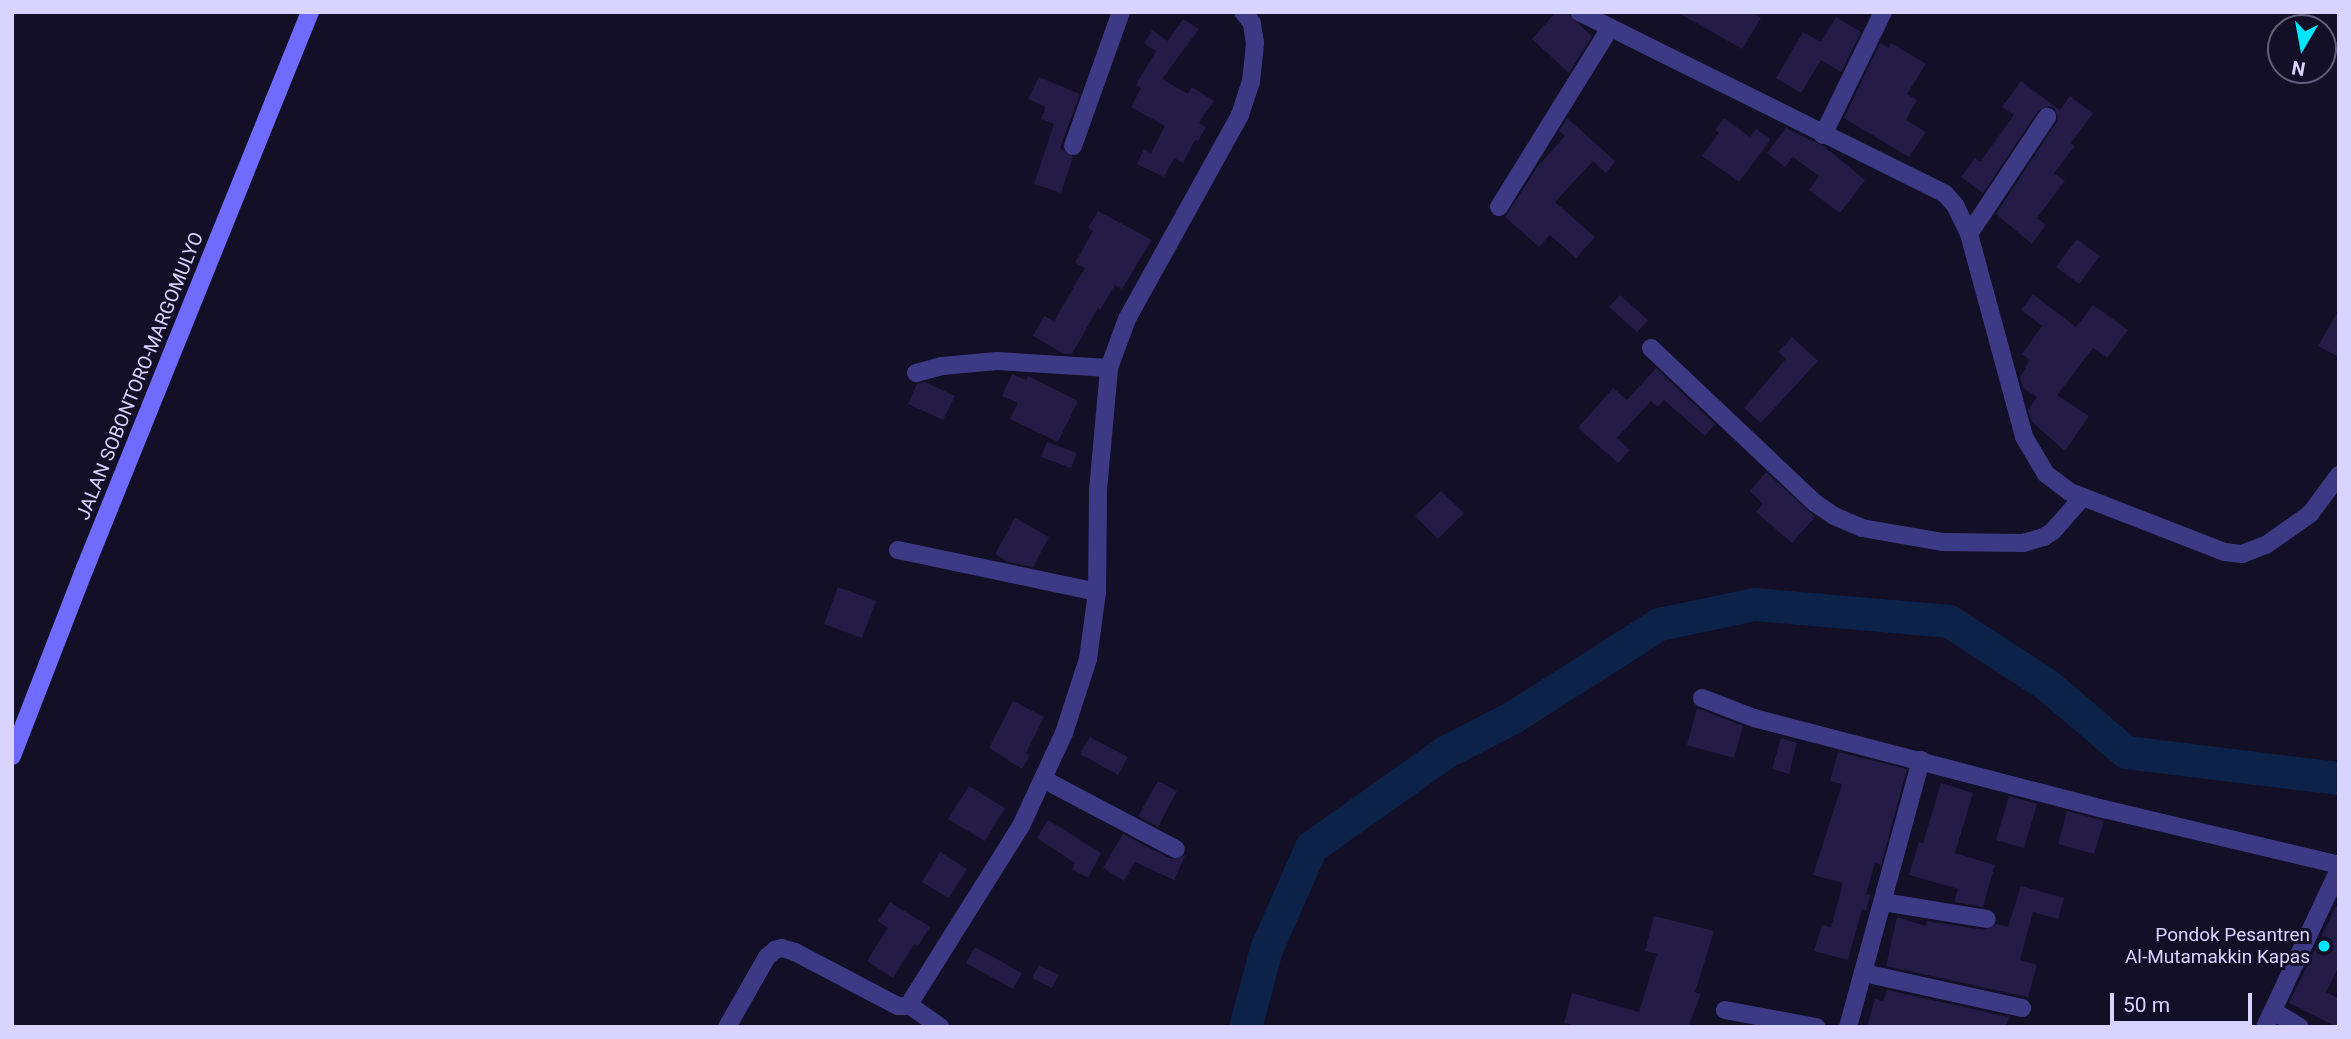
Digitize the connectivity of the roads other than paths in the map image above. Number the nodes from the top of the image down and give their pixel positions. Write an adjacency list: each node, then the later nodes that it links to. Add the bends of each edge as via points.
1 (310, 12): 20 (street, JALAN SOBONTORO-MARGOMULYO)
2 (1121, 12): 9 (street)
3 (1243, 12): 13 (street, via 1252,23 1255,43 1251,82 1240,115 1127,318)
4 (1579, 12): 6 (street)
5 (1883, 12): 8 (street)
6 (1610, 28): 8 (street); 10 (street)
7 (2047, 117): 11 (street)
8 (1823, 135): 11 (street, via 1945,194)
9 (1073, 146)
10 (1499, 207)
11 (1969, 234): 16 (street, via 2024,437 2046,474)
12 (1651, 348): 16 (street, via 1815,503 1862,528 1942,542 2023,543 2053,531)
13 (1109, 368): 14 (street, via 997,361); 18 (street, via 1098,491)
14 (916, 373)
15 (2339, 475): 16 (street, via 2310,514 2266,545 2242,554 2225,552)
16 (2082, 498)
17 (898, 550): 18 (street)
18 (1097, 592): 22 (street, via 1084,678)
19 (1702, 698): 21 (street, via 1754,718)
20 (12, 756)
21 (1921, 760): 24 (street); 25 (street)
22 (1043, 779): 23 (street); 28 (street, via 1021,825)
23 (1176, 849)
24 (2339, 868): 31 (street)
25 (1883, 902): 26 (street); 27 (street)
26 (1987, 919)
27 (1864, 972): 29 (street); 35 (street)
28 (909, 1005): 32 (street, via 898,1006 782,948 768,957); 33 (street)
29 (2022, 1008)
30 (1725, 1010): 34 (street)
31 (2269, 1019): 36 (street)
32 (727, 1027)
33 (940, 1027)
34 (1816, 1027)
35 (1848, 1027)
36 (2300, 1027)

